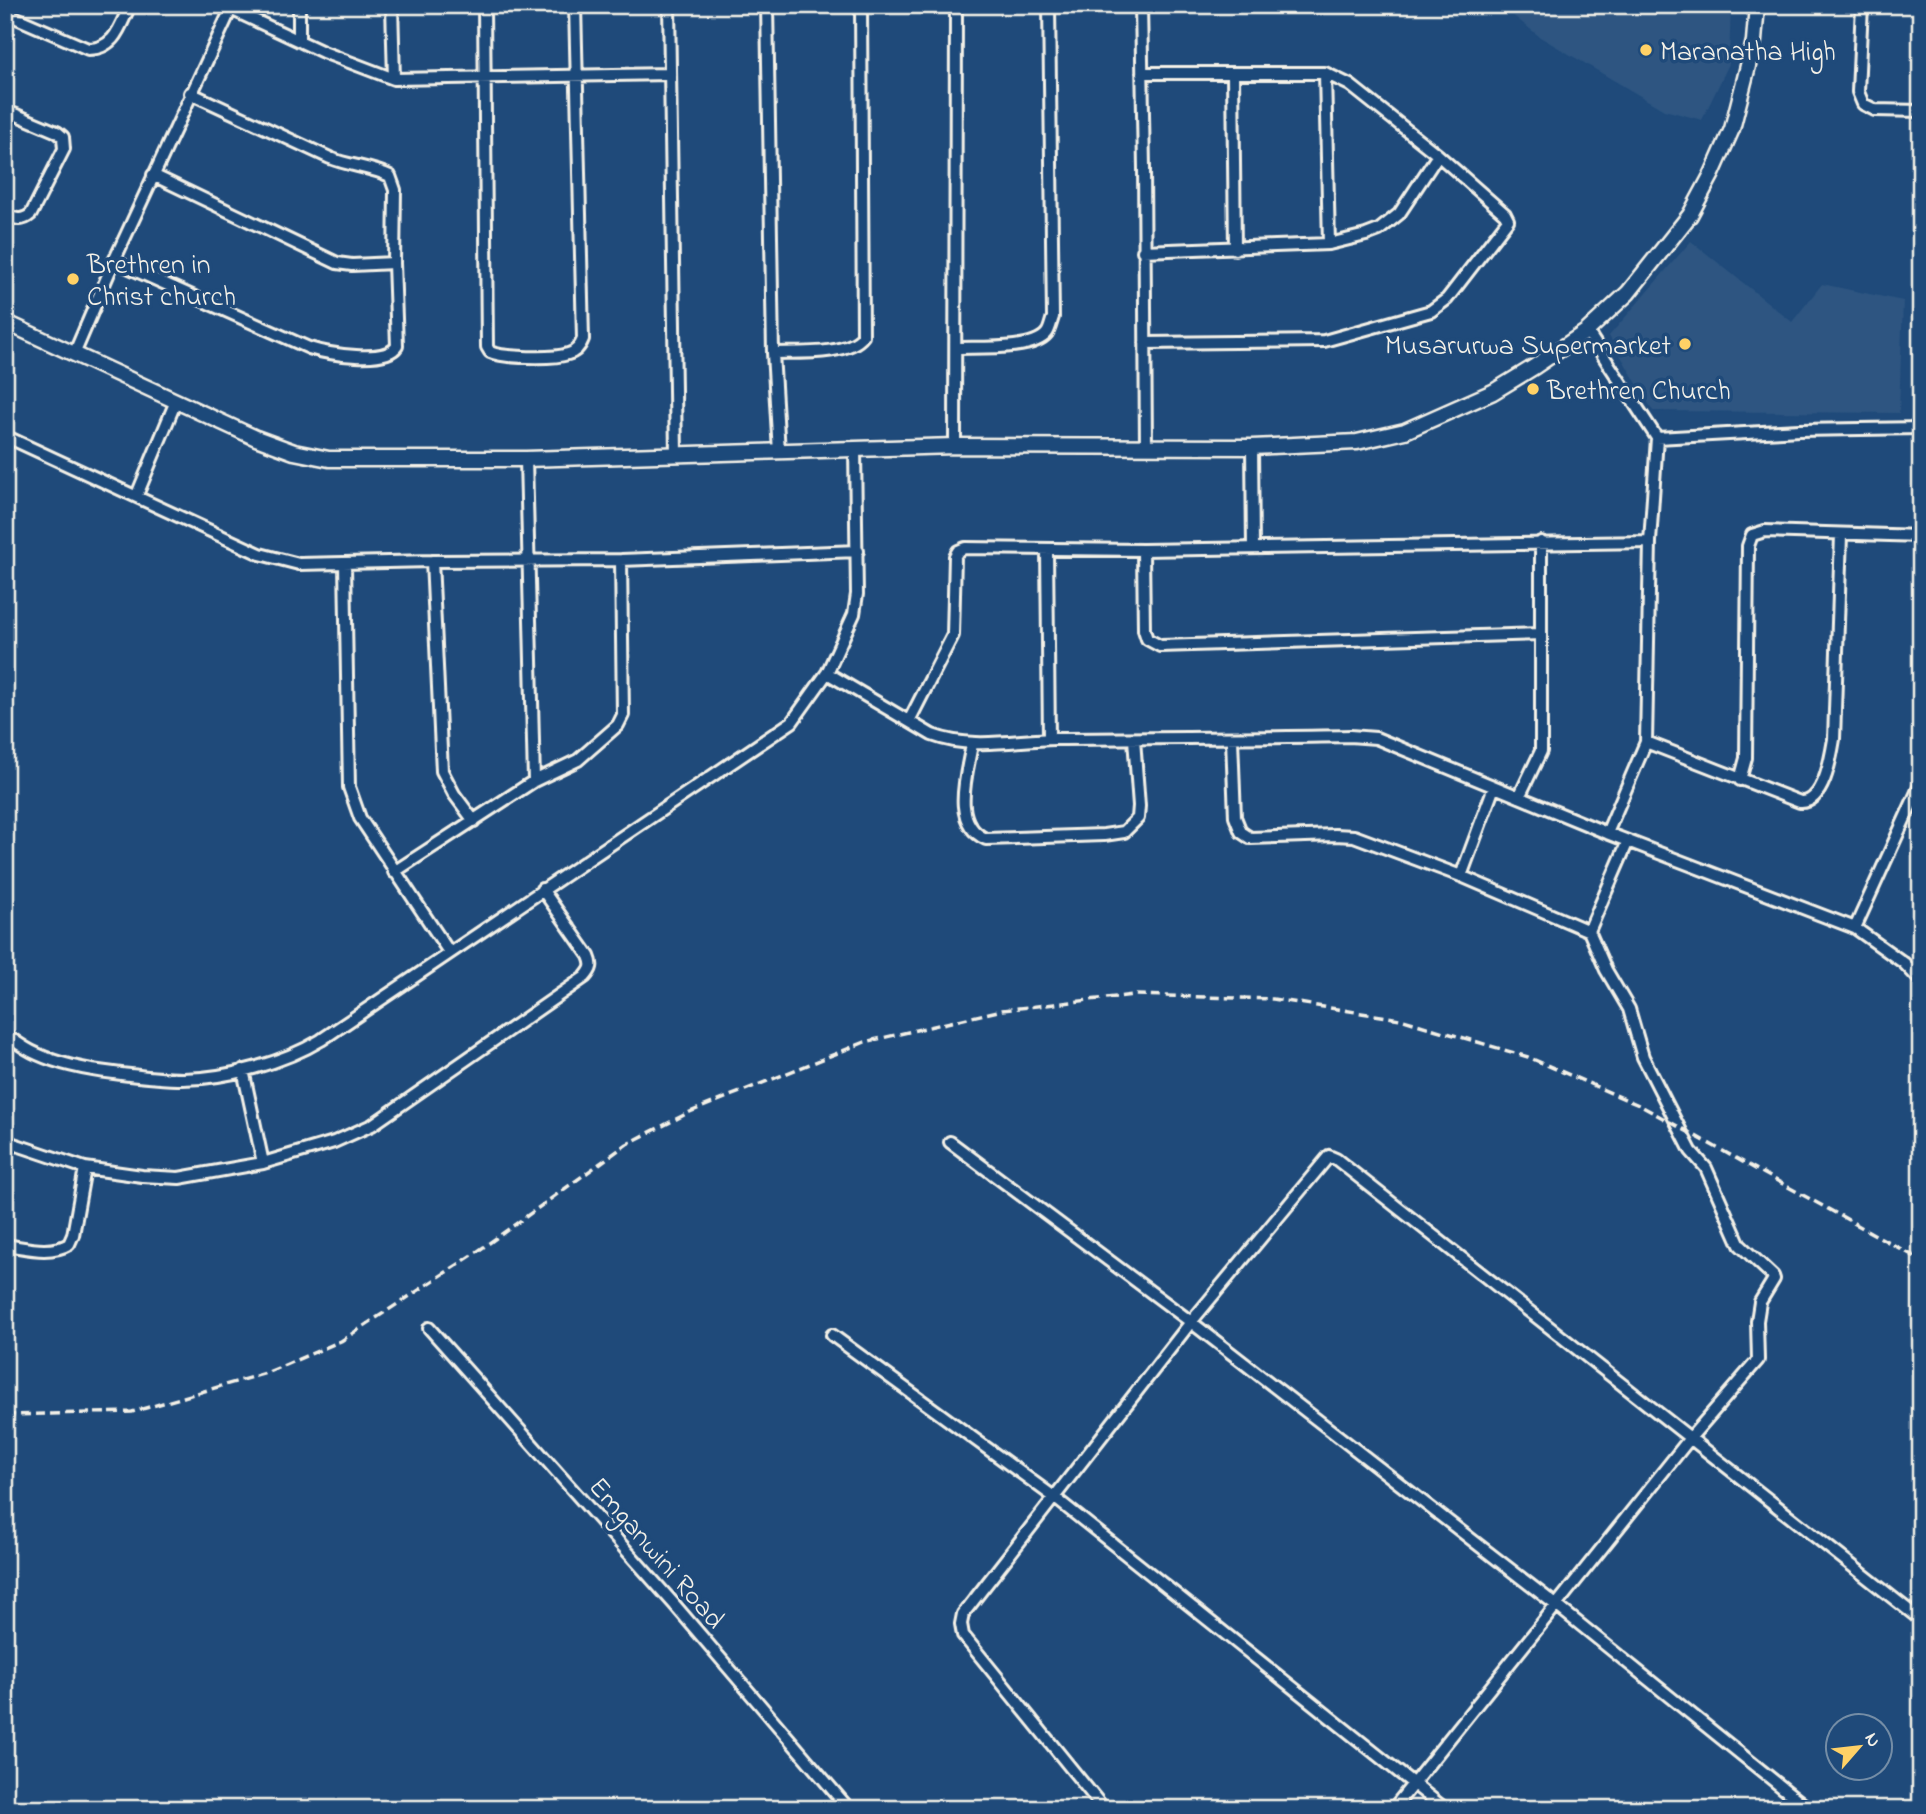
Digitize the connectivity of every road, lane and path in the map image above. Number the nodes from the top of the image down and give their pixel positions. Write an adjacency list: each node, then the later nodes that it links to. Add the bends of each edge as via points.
1 (130, 5): 15 (street, via 114,39 95,49)
2 (299, 5): 16 (street)
3 (392, 5): 23 (street)
4 (484, 5): 22 (street)
5 (575, 5): 21 (street)
6 (669, 5): 18 (street)
7 (767, 5): 40 (street)
8 (861, 5): 40 (street, via 863,336 845,349)
9 (956, 5): 38 (street)
10 (1049, 5): 38 (street, via 1053,317 1046,334 1037,340)
11 (1141, 5): 17 (street)
12 (1756, 5): 36 (street, via 1754,41 1732,129 1712,174 1690,215 1657,258)
13 (1862, 5): 26 (street, via 1858,92 1863,104 1875,110)
14 (226, 7): 16 (street); 24 (street)
15 (5, 13)
16 (299, 41): 23 (street)
17 (1142, 73): 19 (street); 32 (street)
18 (670, 74): 21 (street); 50 (street)
19 (1233, 74): 20 (street); 31 (street)
20 (1325, 74): 27 (street, via 1350,85); 30 (street)
21 (575, 77): 22 (street); 22 (street, via 583,339 576,350 561,356 502,355 487,347)
22 (485, 78): 23 (street)
23 (394, 79)
24 (190, 93): 28 (street); 34 (street, via 330,158 390,176 396,190)
25 (5, 110): 29 (street, via 57,132 65,143 31,214 21,219)
26 (1921, 111)
27 (1438, 155): 30 (street, via 1390,223 1366,236); 37 (street, via 1508,220 1437,308 1324,341)
28 (153, 175): 33 (street); 34 (street, via 337,263)
29 (5, 215)
30 (1329, 244): 31 (street)
31 (1235, 249): 32 (street)
32 (1143, 251): 37 (street)
33 (114, 261): 34 (street, via 309,348 330,354 380,355 397,346); 39 (street)
34 (394, 263)
35 (5, 322): 39 (street)
36 (1587, 331): 44 (street); 47 (street, via 1493,392 1405,431 1357,442)
37 (1145, 343): 46 (street)
38 (957, 348): 45 (street)
39 (75, 352): 41 (street)
40 (773, 354): 49 (street)
41 (176, 401): 51 (street, via 273,445 310,456); 52 (street)
42 (1921, 428): 44 (street)
43 (5, 436): 52 (street)
44 (1657, 438): 56 (street)
45 (955, 446): 46 (street); 48 (street)
46 (1146, 447): 47 (street)
47 (1252, 447): 57 (street)
48 (855, 449): 49 (street); 60 (street)
49 (779, 452): 50 (street)
50 (677, 454): 51 (street)
51 (526, 459): 63 (street)
52 (137, 495): 64 (street, via 260,554 299,564)
53 (1841, 535): 54 (street); 73 (street, via 1765,531 1749,539 1746,758); 73 (street, via 1834,739 1821,787 1812,800 1800,802)
54 (1921, 536)
55 (1541, 542): 56 (street); 57 (street); 65 (street)
56 (1650, 542): 71 (street)
57 (1252, 548): 59 (street)
58 (1047, 550): 59 (street); 67 (street, via 965,548 956,553 953,635); 68 (street)
59 (1143, 550): 65 (street, via 1144,630 1147,639 1160,646)
60 (858, 551): 61 (street); 66 (street, via 853,614)
61 (621, 560): 63 (street); 74 (street, via 623,715 618,725 578,760)
62 (432, 561): 63 (street); 64 (street); 78 (street, via 442,771)
63 (527, 561): 74 (street)
64 (345, 564): 81 (street, via 349,787 360,818)
65 (1541, 634): 77 (street, via 1541,751)
66 (828, 673): 67 (street); 83 (street, via 793,722)
67 (909, 721): 72 (street, via 950,742)
68 (1049, 739): 69 (street); 72 (street)
69 (1134, 739): 70 (street); 72 (street, via 1139,806 1132,827 1104,835 999,839 977,835 964,813)
70 (1232, 739): 76 (street, via 1376,738); 82 (street, via 1234,817 1241,832 1250,838 1354,836)
71 (1646, 742): 73 (street); 79 (street)
72 (972, 744)
73 (1740, 780)
74 (534, 781): 78 (street)
75 (1921, 783): 84 (street)
76 (1494, 787): 77 (street); 82 (street)
77 (1519, 797): 79 (street)
78 (474, 821): 81 (street)
79 (1607, 833): 80 (street)
80 (1628, 841): 84 (street); 85 (street)
81 (394, 872): 86 (street)
82 (1461, 876): 85 (street)
83 (542, 889): 86 (street); 92 (street, via 593,964 585,977 372,1125 334,1142)
84 (1856, 928): 87 (street)
85 (1589, 931): 98 (street, via 1629,1009 1643,1057 1691,1151 1706,1168 1740,1245 1773,1279 1760,1303 1758,1360)
86 (449, 952): 89 (street, via 306,1049)
87 (1921, 981)
88 (5, 1034): 89 (street, via 37,1054 78,1068 186,1079)
89 (243, 1070): 92 (street)
90 (5, 1141): 93 (street)
91 (950, 1142): 95 (street)
92 (263, 1163): 93 (street, via 178,1178)
93 (85, 1168): 94 (street, via 69,1244 48,1251)
94 (5, 1245)
95 (1191, 1322): 98 (street, via 1329,1156); 99 (street); 100 (street)
96 (429, 1328): 103 (street, Emganwini Road)
97 (832, 1335): 99 (street)
98 (1691, 1437): 100 (street); 101 (street)
99 (1054, 1497): 102 (street); 104 (street, via 963,1614 961,1624 963,1635)
100 (1556, 1605): 102 (street); 107 (street)
101 (1921, 1620)
102 (1412, 1784): 105 (street); 106 (street)
103 (849, 1809)
104 (1104, 1809)
105 (1393, 1809)
106 (1445, 1809)
107 (1809, 1809)

